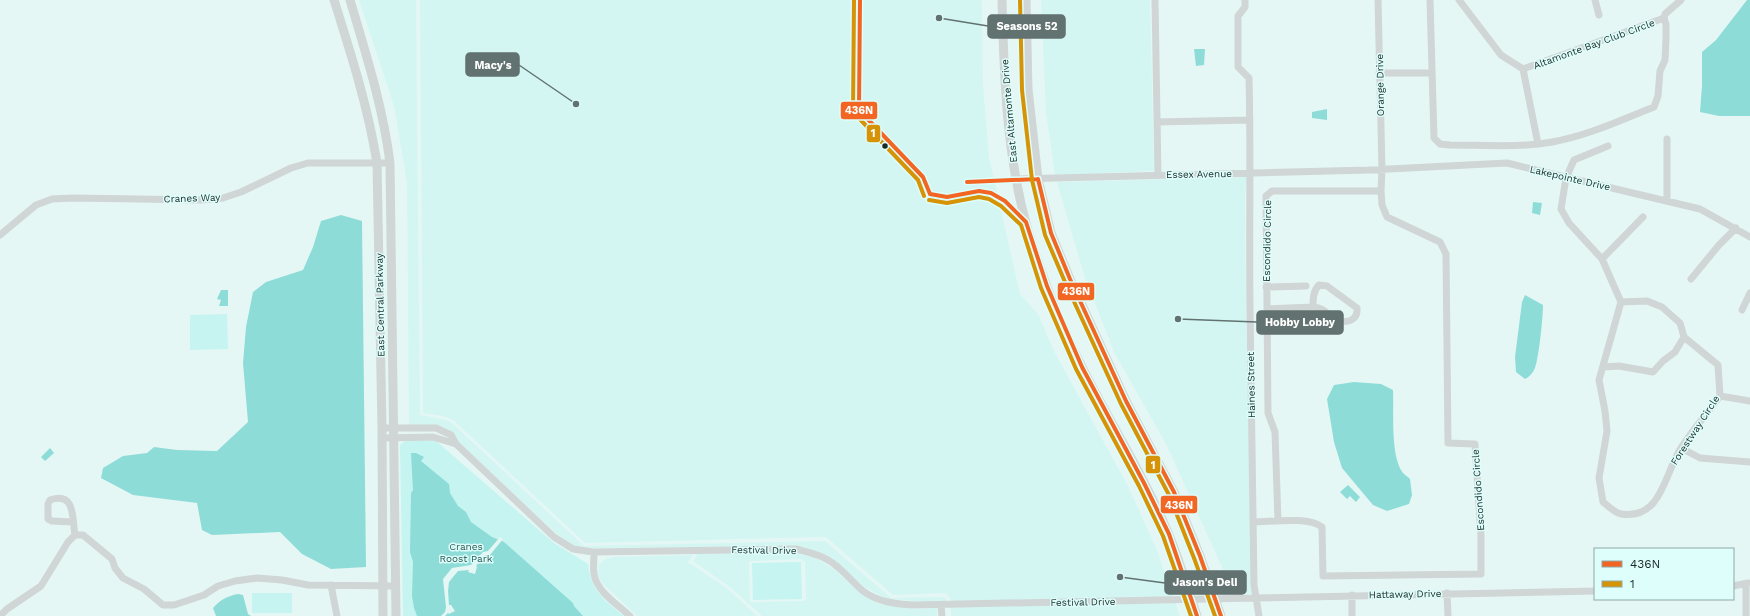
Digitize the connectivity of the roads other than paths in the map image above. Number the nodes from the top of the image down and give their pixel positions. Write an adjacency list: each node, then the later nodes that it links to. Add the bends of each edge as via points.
1 (334, 0): 22 (main road, East Central Parkway, via 372,135)
2 (350, 0): 23 (main road, East Central Parkway, via 381,107)
3 (1002, 0): 28 (main road, East Altamonte Drive, via 1003,70)
4 (1026, 0): 29 (main road, via 1028,89)
5 (1155, 0): 18 (street)
6 (1245, 0): 17 (street, Haines Street, via 1245,7 1238,16 1238,67 1249,78)
7 (1378, 0): 15 (street, Orange Drive)
8 (1430, 0): 16 (street, Altamonte Bay Club Circle)
9 (1459, 0): 14 (street, Altamonte Bay Club Circle, via 1501,55)
10 (1595, 0): 12 (street)
11 (1681, 0): 13 (street, Altamonte Bay Club Circle, via 1665,14)
12 (1599, 15)
13 (1664, 18): 14 (street, Altamonte Bay Club Circle); 20 (street, Altamonte Bay Club Circle, via 1665,60 1660,71 1658,96 1654,107 1609,126)
14 (1523, 69): 20 (street, Altamonte Bay Club Circle)
15 (1379, 73): 16 (street); 24 (street, Orange Drive)
16 (1432, 73): 20 (street, Altamonte Bay Club Circle, via 1434,138 1440,144)
17 (1250, 120): 18 (street); 25 (street, Haines Street)
18 (1157, 122): 26 (street)
19 (1666, 139): 31 (street)
20 (1538, 144)
21 (1608, 146): 27 (street, via 1574,160)
22 (376, 163): 23 (street, Cranes Way); 34 (street, Cranes Way, via 308,163 291,168 241,192 202,200 52,200 36,205); 49 (main road, East Central Parkway)
23 (390, 163): 50 (main road, East Central Parkway)
24 (1382, 170): 25 (street, Essex Avenue); 27 (street, Lakepointe Drive, via 1507,163); 30 (street, Escondido Circle)
25 (1251, 173): 26 (street, Essex Avenue); 58 (street, Haines Street, via 1249,196)
26 (1158, 175): 29 (street, Essex Avenue)
27 (1566, 178): 31 (street, Lakepointe Drive); 36 (street, via 1561,208 1569,223)
28 (1016, 179): 29 (street, Essex Avenue); 71 (main road, East Altamonte Drive, via 1035,253 1055,305 1082,367 1169,534)
29 (1038, 179): 70 (main road, via 1051,233 1068,274 1126,401 1174,492)
30 (1381, 191): 39 (street, Escondido Circle, via 1272,190 1266,196 1265,211); 56 (street, Escondido Circle, via 1382,205 1388,217 1440,242 1446,254 1448,443 1475,444 1481,574 1323,576 1322,527 1317,523)
31 (1667, 201): 33 (street, Lakepointe Drive, via 1700,209)
32 (1643, 216): 36 (street)
33 (1736, 228): 35 (street, Lakepointe Drive); 37 (street)
34 (0, 235)
35 (1750, 237)
36 (1602, 259): 41 (street)
37 (1691, 280)
38 (1306, 286): 39 (street)
39 (1266, 287): 43 (street, Escondido Circle)
40 (1750, 293): 44 (street)
41 (1621, 302): 45 (street, Forestway Circle, via 1647,301 1662,307 1680,323); 46 (street, Forestway Circle)
42 (1313, 307): 42 (street, via 1322,309 1340,321 1354,320 1358,311 1358,308 1327,286 1319,285 1314,295); 43 (street)
43 (1266, 309): 56 (street, Escondido Circle, via 1268,413 1275,432)
44 (1742, 310)
45 (1684, 337): 46 (street, via 1675,352 1653,372 1619,366); 47 (street, Forestway Circle, via 1718,365)
46 (1603, 367): 54 (street, Forestway Circle, via 1599,380 1606,411 1607,431 1599,478 1603,502 1620,514 1643,512 1659,497)
47 (1720, 396): 48 (street); 54 (street, Forestway Circle)
48 (1750, 402)
49 (382, 428): 50 (street, Festival Drive); 51 (main road, East Central Parkway)
50 (394, 428): 52 (main road, East Central Parkway); 53 (street, Festival Drive, via 436,428 450,435)
51 (382, 438): 52 (street, Festival Drive); 63 (main road, East Central Parkway)
52 (394, 438): 53 (street, Festival Drive, via 434,437); 64 (main road, East Central Parkway)
53 (456, 444): 60 (street, Festival Drive, via 554,537 573,549)
54 (1681, 448): 55 (street, via 1700,458)
55 (1750, 462)
56 (1278, 521): 58 (street, Escondido Circle)
57 (73, 522): 59 (street)
58 (1254, 522): 69 (street, Haines Street)
59 (75, 535): 62 (street, via 84,535 112,559 123,578 144,589 163,605 174,606 204,595 218,586 257,578 308,585); 73 (street, via 41,586)
60 (594, 552): 72 (street, Festival Drive, via 796,549 817,554 828,560 863,591 884,601); 77 (street, via 596,580 604,592)
61 (1748, 584): 65 (street); 84 (street)
62 (331, 585): 63 (street); 74 (street)
63 (383, 586): 64 (street); 75 (main road, East Central Parkway)
64 (395, 586): 76 (main road, East Central Parkway)
65 (1734, 586)
66 (1594, 591): 67 (street, Hattaway Drive)
67 (1447, 593): 68 (street, Hattaway Drive); 83 (street)
68 (1352, 595): 69 (street, Hattaway Drive); 82 (street)
69 (1256, 598): 70 (street, Hattaway Drive); 81 (street, Haines Street)
70 (1216, 599): 71 (street, Festival Drive); 80 (main road)
71 (1192, 600): 72 (street, Festival Drive); 79 (main road, East Altamonte Drive)
72 (941, 605): 78 (street)
73 (0, 616)
74 (337, 616)
75 (383, 616)
76 (396, 616)
77 (630, 616)
78 (942, 616)
79 (1197, 616)
80 (1221, 616)
81 (1259, 616)
82 (1352, 616)
83 (1448, 616)
84 (1746, 616)

